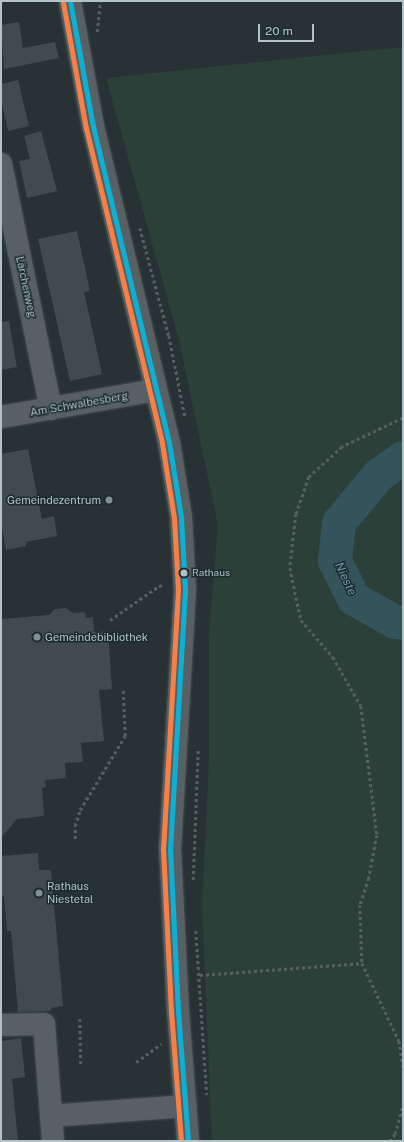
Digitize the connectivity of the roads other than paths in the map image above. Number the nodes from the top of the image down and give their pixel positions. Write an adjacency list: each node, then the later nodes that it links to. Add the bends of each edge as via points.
1 (71, 2): 3 (street, via 93,126)
2 (1, 164): 4 (street, Lärchenweg)
3 (156, 390): 4 (street, Am Schwalbesberg); 7 (street, via 169,442 181,517 184,582 181,694 170,848)
4 (51, 409): 5 (street, Am Schwalbesberg)
5 (1, 417)
6 (1, 1025): 8 (street, via 44,1024)
7 (186, 1106): 8 (street); 10 (street)
8 (51, 1116): 9 (street)
9 (53, 1141)
10 (188, 1141)

